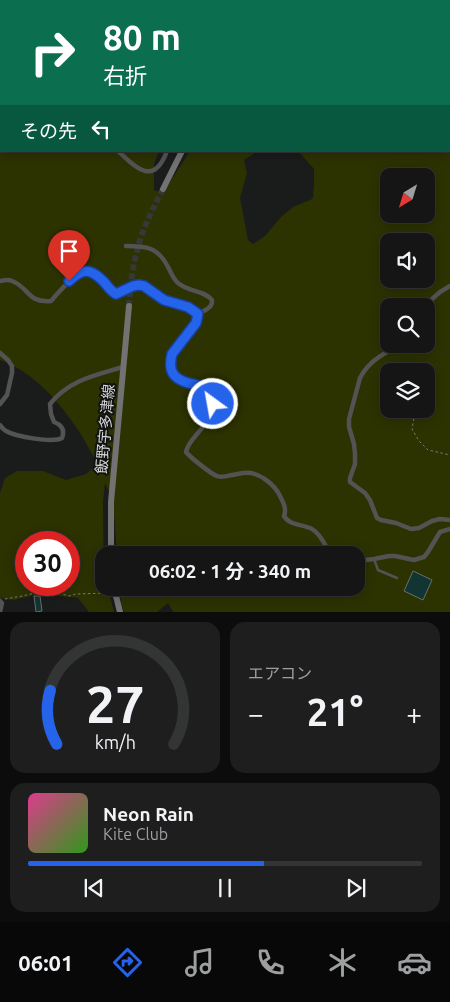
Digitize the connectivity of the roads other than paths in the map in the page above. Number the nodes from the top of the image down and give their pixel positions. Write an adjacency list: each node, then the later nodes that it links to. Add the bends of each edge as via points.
1 (119, 152): 2 (street, via 147,172 159,167)
2 (167, 152)
3 (181, 152): 4 (main road)
4 (162, 189)
5 (126, 246): 10 (street, via 156,251 176,282 208,294 212,300 211,307)
6 (0, 281): 10 (street, via 11,280 41,302 51,301 78,273 91,272 116,294 133,286 144,286 164,300 188,307)
7 (450, 286): 8 (street)
8 (433, 298)
9 (130, 306): 13 (main road, 飯野宇多津線)
10 (198, 314): 19 (street, via 196,323 175,348 170,360 173,376 180,381 205,386 213,397 204,426 186,452 216,476 223,478 252,473 260,476 278,492 287,520 317,533)
11 (0, 353): 14 (street, via 12,366 12,373 7,396)
12 (386, 353): 16 (street, via 371,362 360,378 349,419 355,454 350,482 365,493 381,520 410,529 440,519)
13 (124, 367): 15 (street, via 78,381 56,396 50,404 50,414 54,422 63,428 64,434 58,440 20,436); 18 (main road, 飯野宇多津線, via 111,502)
14 (0, 404)
15 (0, 425)
16 (450, 520)
17 (450, 529): 20 (street, via 440,532 424,557 414,560 395,556)
18 (110, 546)
19 (325, 546)
20 (374, 559): 21 (street); 22 (lane, via 378,570)
21 (365, 560)
22 (397, 578)
23 (114, 596): 26 (main road)
24 (2, 600): 25 (street)
25 (1, 611)
26 (120, 612)

